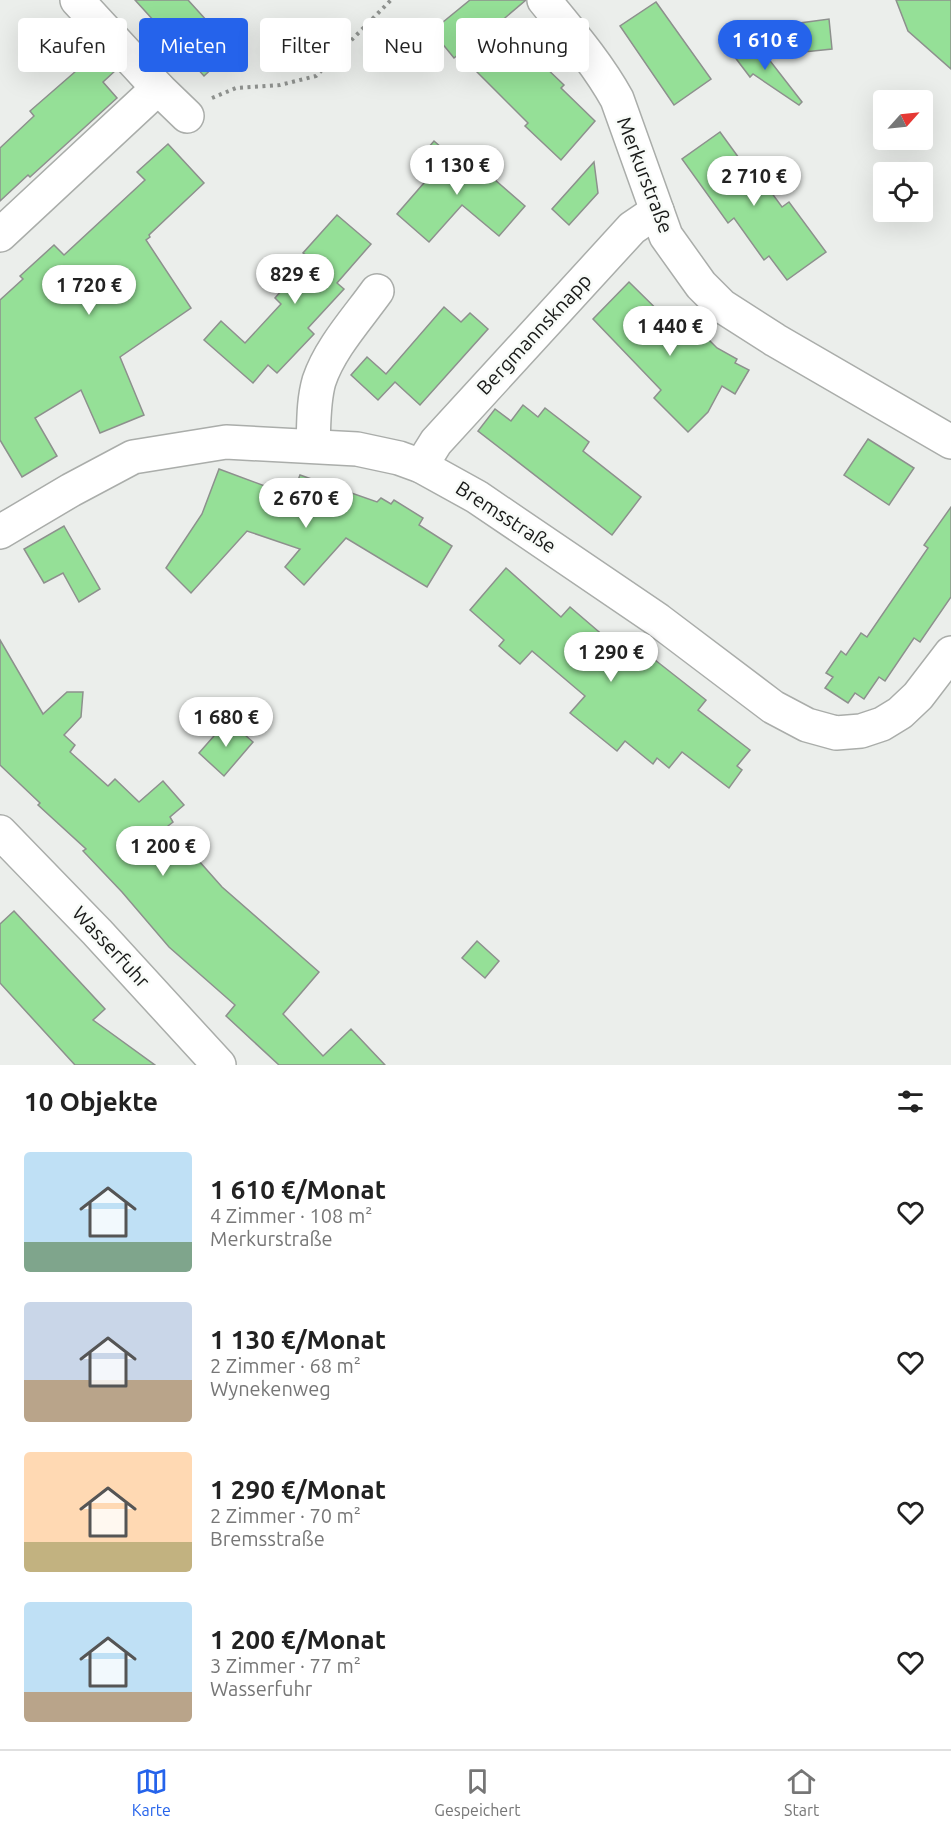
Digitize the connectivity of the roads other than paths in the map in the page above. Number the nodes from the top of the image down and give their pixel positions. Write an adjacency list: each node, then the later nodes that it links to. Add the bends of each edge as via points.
1 (76, 0): 3 (street)
2 (544, 0): 5 (street, Merkurstraße, via 592,58 616,99)
3 (158, 88): 4 (street); 6 (street)
4 (188, 116)
5 (657, 211): 8 (street, Merkurstraße, via 666,236 701,285 722,306); 10 (street, Bergmannsknapp, via 632,228 436,442)
6 (0, 235)
7 (377, 291): 9 (street, via 330,358 320,380 314,404)
8 (951, 442)
9 (313, 446): 10 (street, Bremsstraße, via 357,449); 11 (street, Bremsstraße, via 226,442 133,457)
10 (421, 466): 12 (street, Bremsstraße, via 529,530 773,706 807,725 836,733 882,724 918,696)
11 (0, 532)
12 (951, 653)
13 (0, 832): 14 (street, Wasserfuhr)
14 (219, 1065)

